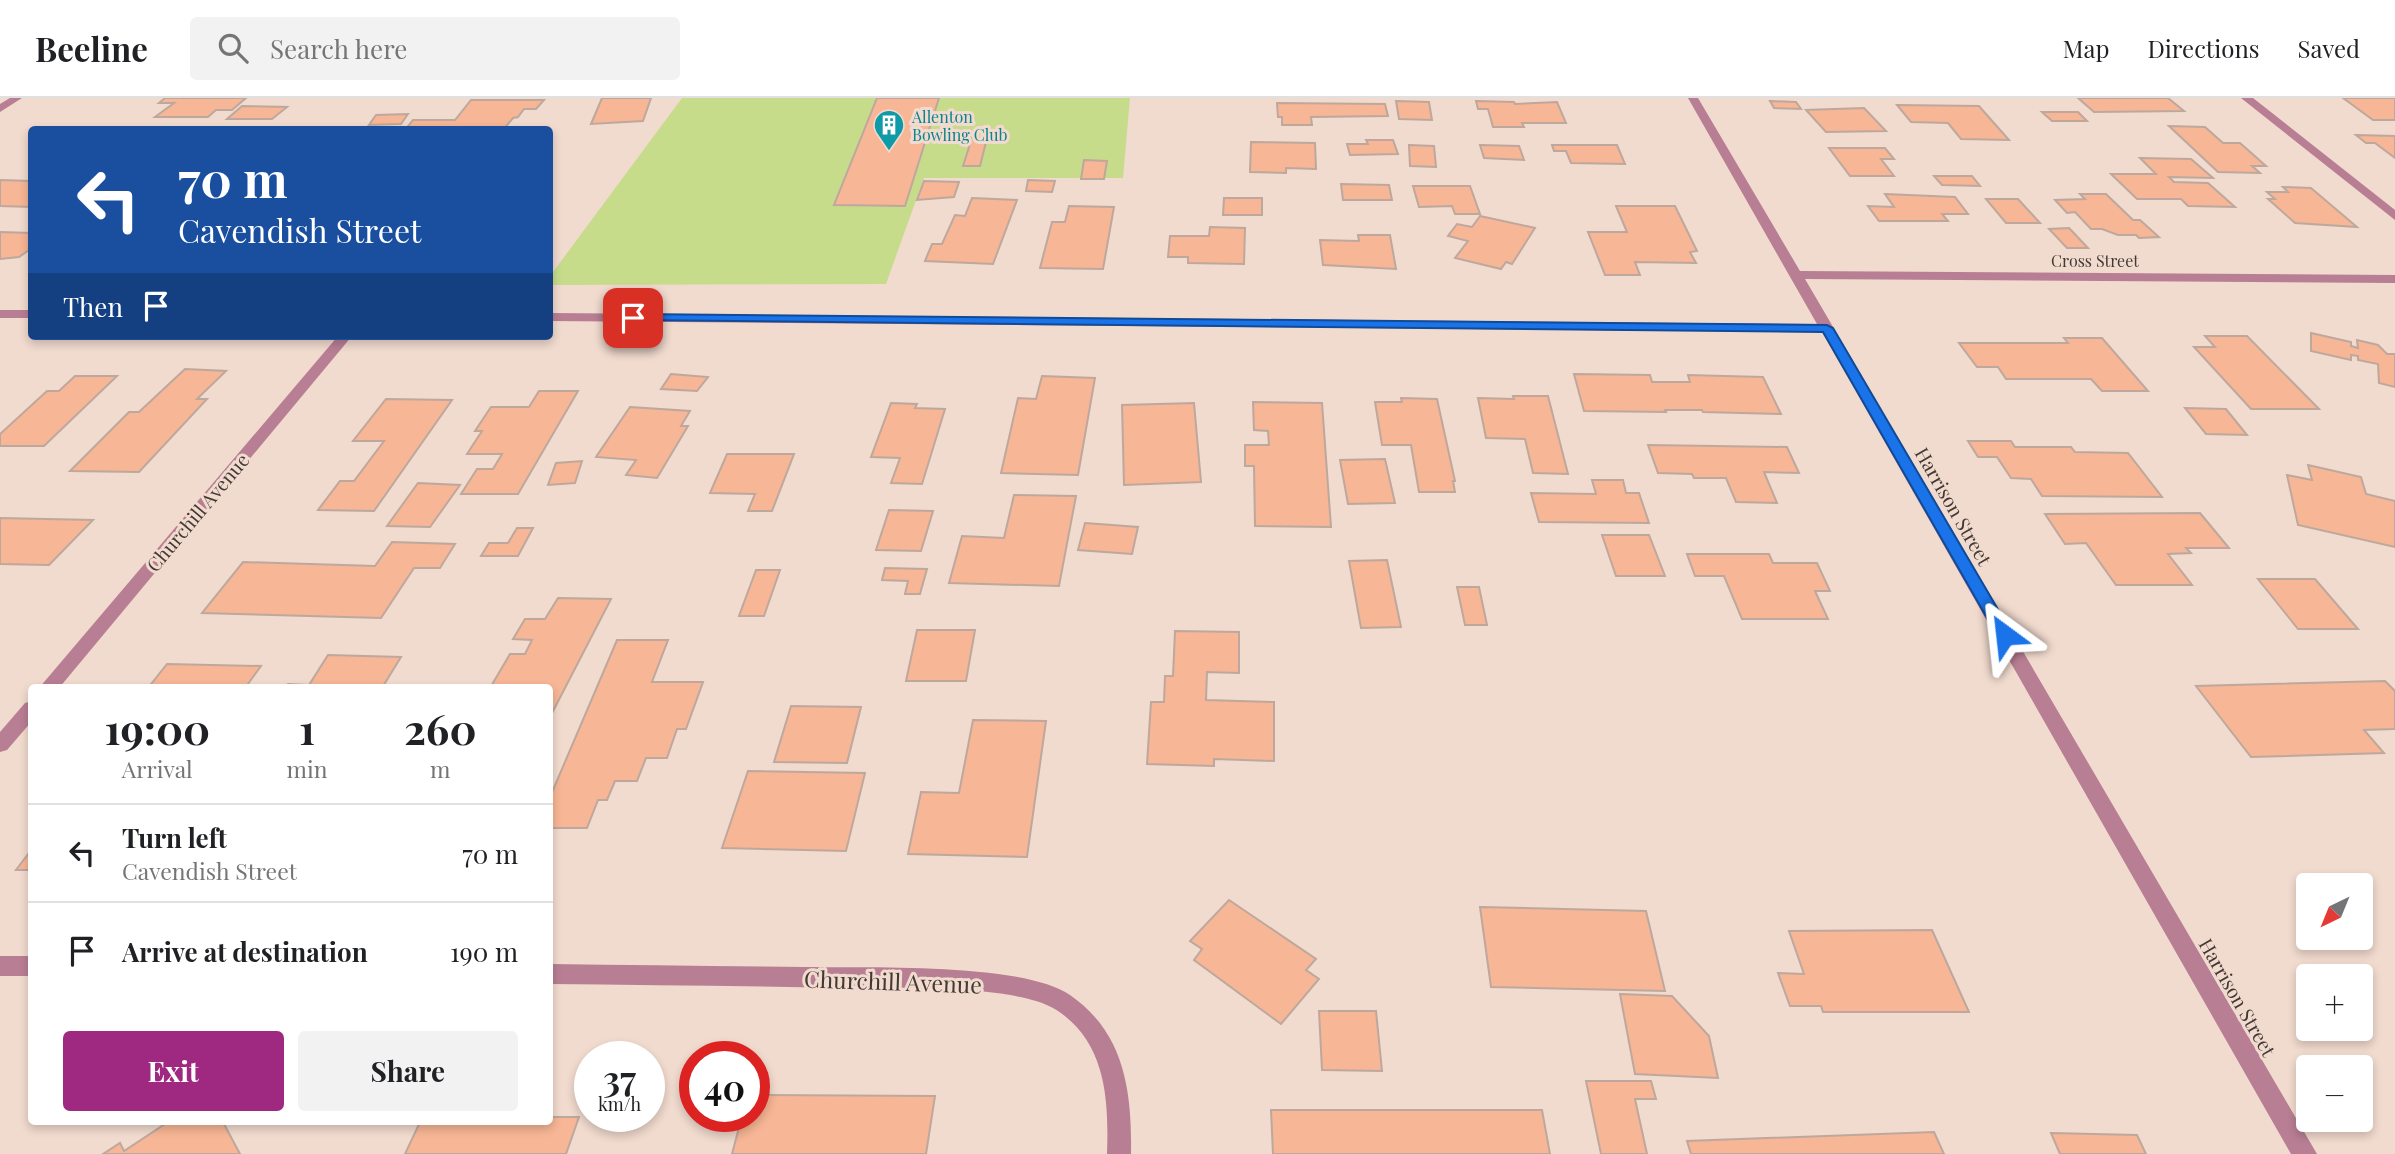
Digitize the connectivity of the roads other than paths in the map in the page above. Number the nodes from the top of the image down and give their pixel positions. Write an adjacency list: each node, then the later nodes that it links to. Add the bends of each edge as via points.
1 (17, 98): 4 (street)
2 (1693, 98): 6 (street, Harrison Street)
3 (2246, 98): 5 (street)
4 (0, 109)
5 (2395, 216)
6 (1796, 275): 7 (street, Cross Street); 11 (street, Harrison Street)
7 (2395, 279)
8 (0, 314): 9 (street)
9 (28, 314)
10 (553, 317): 11 (street)
11 (1827, 328): 20 (street, Harrison Street)
12 (342, 340): 13 (street, Churchill Avenue)
13 (51, 684)
14 (28, 713): 15 (street)
15 (0, 745)
16 (0, 966): 17 (street)
17 (28, 966)
18 (553, 974): 19 (street, Churchill Avenue, via 929,979 1022,987 1060,1000 1086,1021 1105,1047 1120,1115)
19 (1119, 1154)
20 (2305, 1154)

